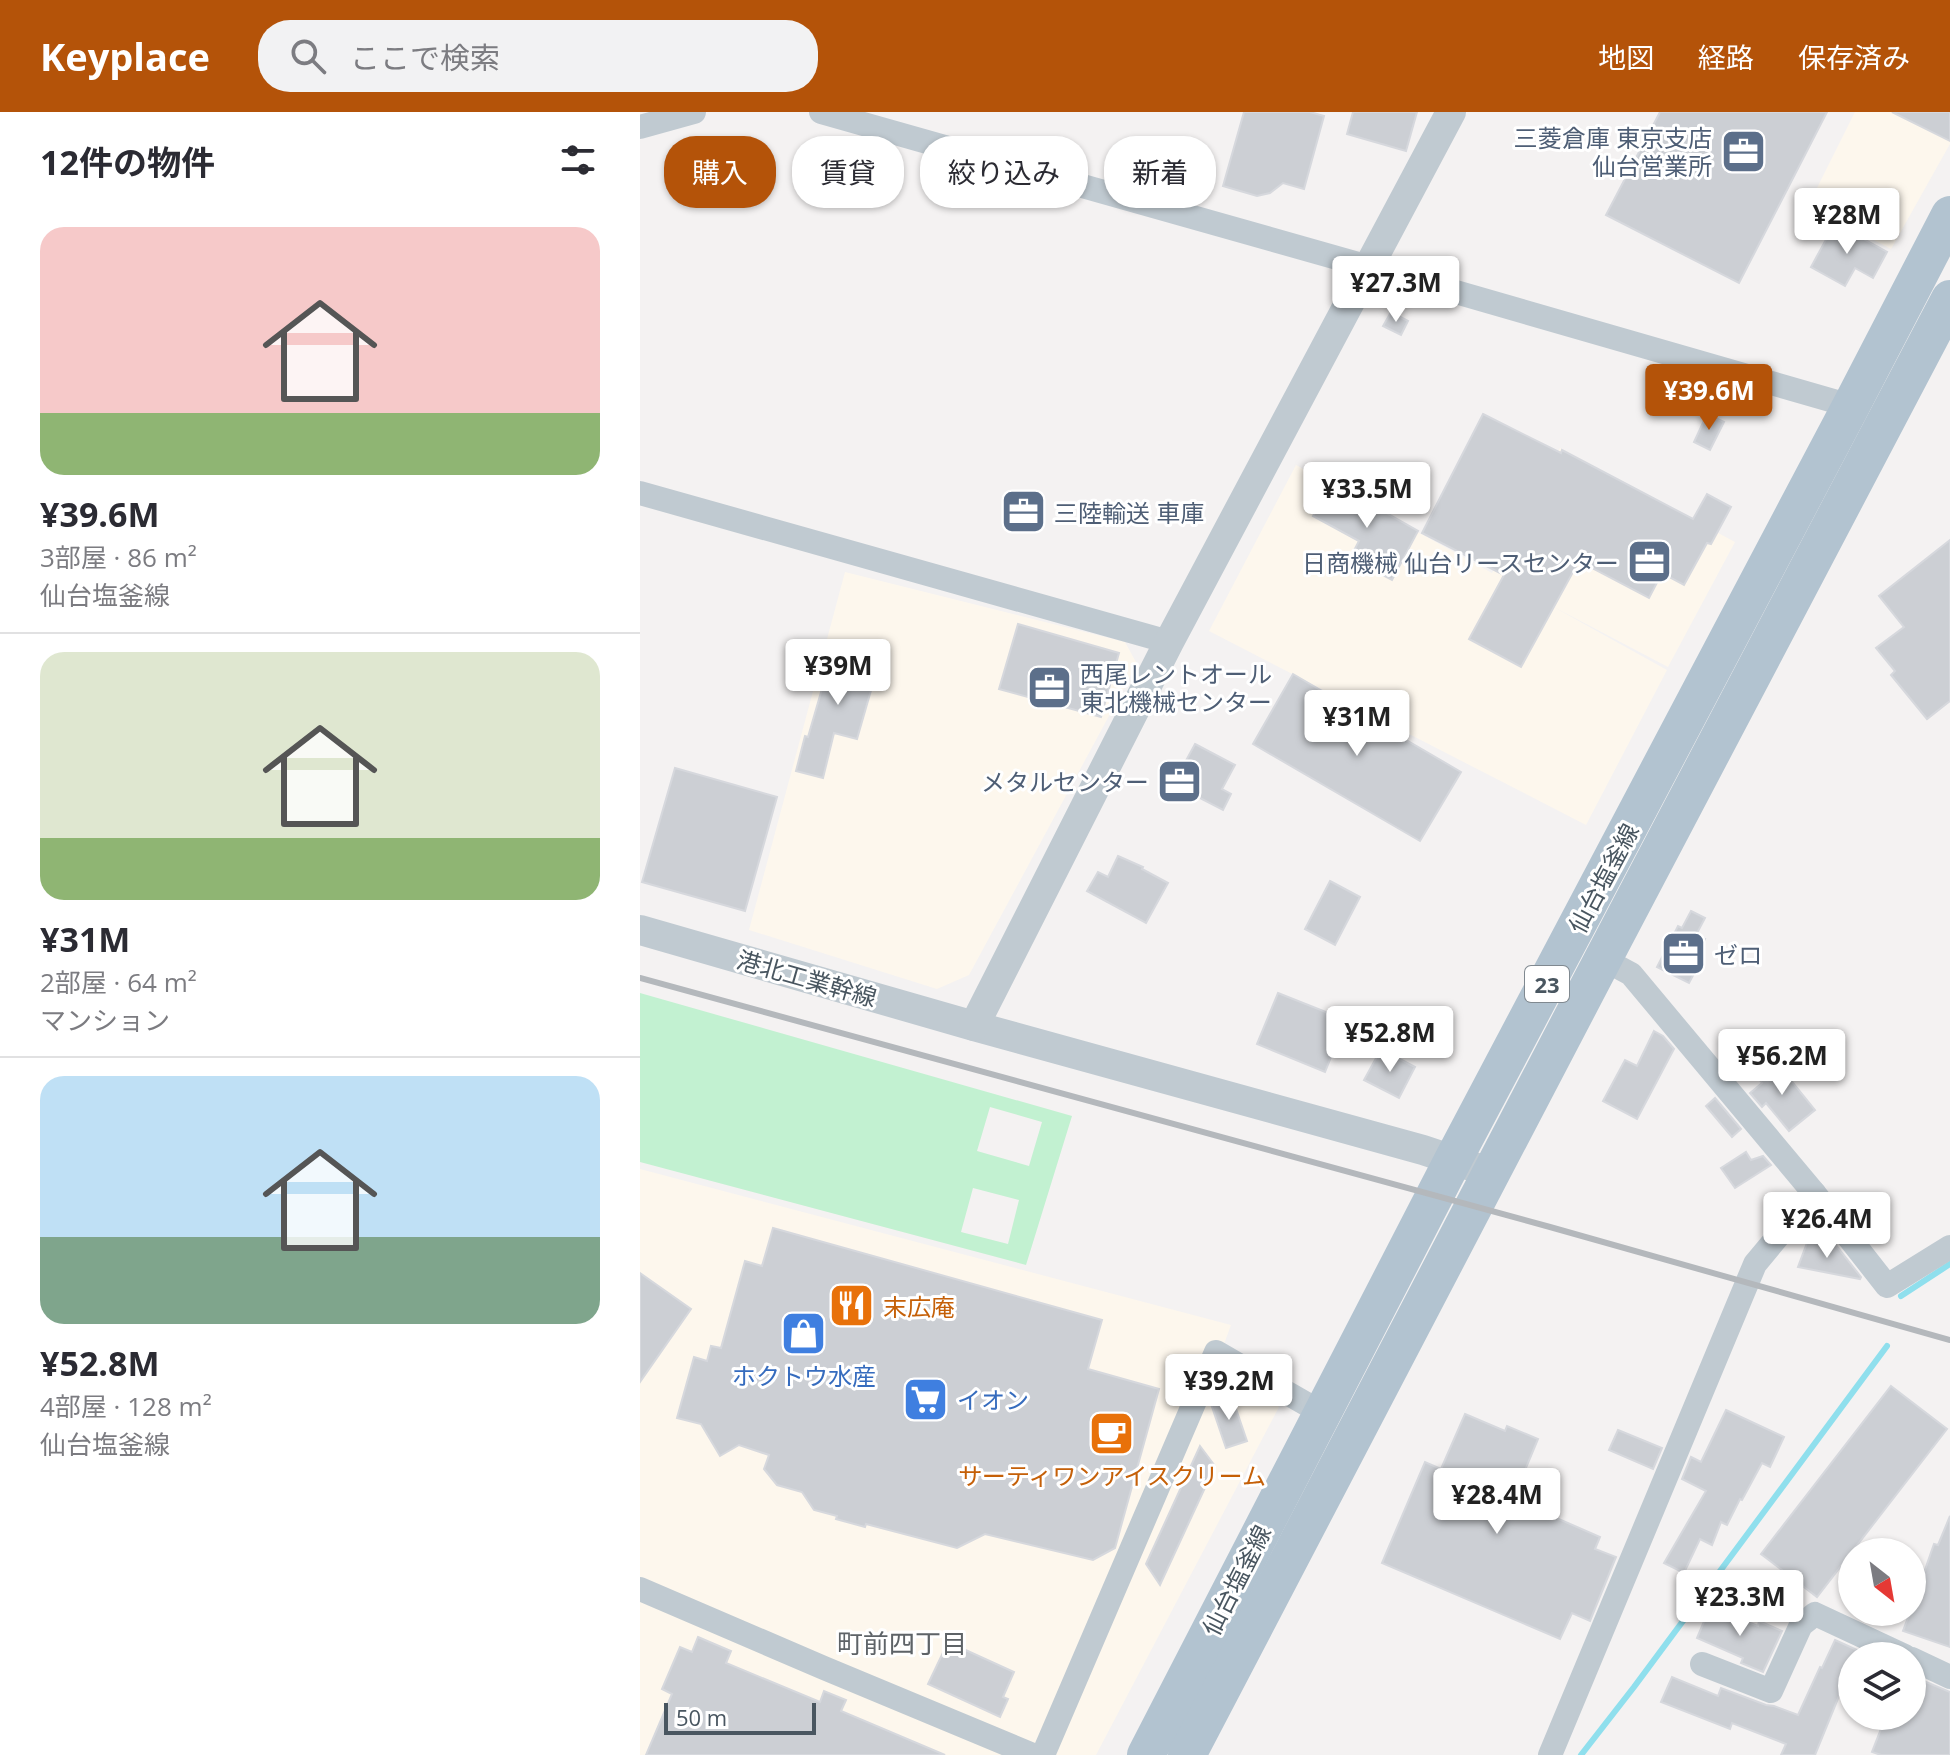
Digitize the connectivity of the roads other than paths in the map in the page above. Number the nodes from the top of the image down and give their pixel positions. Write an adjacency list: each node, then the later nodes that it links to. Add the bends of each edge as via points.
1 (694, 112): 4 (street)
2 (821, 112): 6 (street)
3 (1451, 112): 6 (street)
4 (640, 127)
5 (1950, 215): 9 (main road, 仙台塩釜線 / 23)
6 (1369, 267): 9 (street); 11 (street)
7 (1950, 299): 8 (main road, 仙台塩釜線 / 23)
8 (1940, 340): 13 (main road, 仙台塩釜線 / 23)
9 (1851, 406): 15 (main road, 仙台塩釜線 / 23)
10 (640, 493): 11 (street)
11 (1169, 642): 14 (street)
12 (640, 930): 14 (street, 港北工業幹線)
13 (1603, 959): 16 (main road, 仙台塩釜線 / 23); 17 (street, via 1631,974)
14 (974, 1026): 15 (street, 港北工業幹線)
15 (1453, 1160): 16 (street, 港北工業幹線); 19 (main road, 仙台塩釜線 / 23)
16 (1492, 1173): 28 (main road, 仙台塩釜線 / 23)
17 (1814, 1193): 18 (street, via 1887,1286); 29 (street, via 1755,1264)
18 (1950, 1247)
19 (1322, 1413): 26 (street, via 1216,1352); 27 (main road, 仙台塩釜線 / 23)
20 (640, 1589): 25 (street)
21 (1875, 1642): 22 (street, via 1815,1614 1801,1625 1771,1691)
22 (1702, 1664)
23 (1926, 1666): 24 (street)
24 (1950, 1677)
25 (1033, 1755)
26 (1043, 1755)
27 (1146, 1755)
28 (1187, 1755)
29 (1550, 1755)

